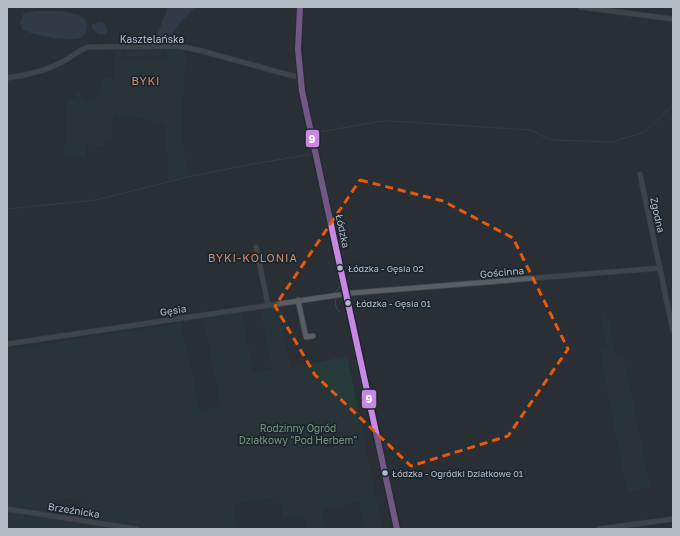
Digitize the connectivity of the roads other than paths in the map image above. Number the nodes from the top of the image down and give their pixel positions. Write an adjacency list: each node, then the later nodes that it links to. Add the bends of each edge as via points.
1 (300, 7): 4 (main road, Łódzka, via 297,42)
2 (580, 7): 3 (street)
3 (673, 19)
4 (300, 76): 5 (street, Kasztelańska, via 180,46 88,47 46,70); 9 (main road, Łódzka)
5 (7, 78)
6 (640, 174): 8 (street, Zgodna)
7 (256, 247): 11 (street)
8 (660, 268): 9 (street, Gościnna); 12 (street, Zgodna)
9 (344, 294): 10 (street, Gęsia); 18 (main road, Łódzka)
10 (298, 300): 11 (street, Gęsia); 13 (street, via 306,337)
11 (268, 305): 14 (street, Gęsia)
12 (673, 331)
13 (313, 336)
14 (7, 344)
15 (7, 509): 17 (street, Brzeźnicka)
16 (673, 519): 19 (street)
17 (137, 529)
18 (397, 529)
19 (599, 529)

